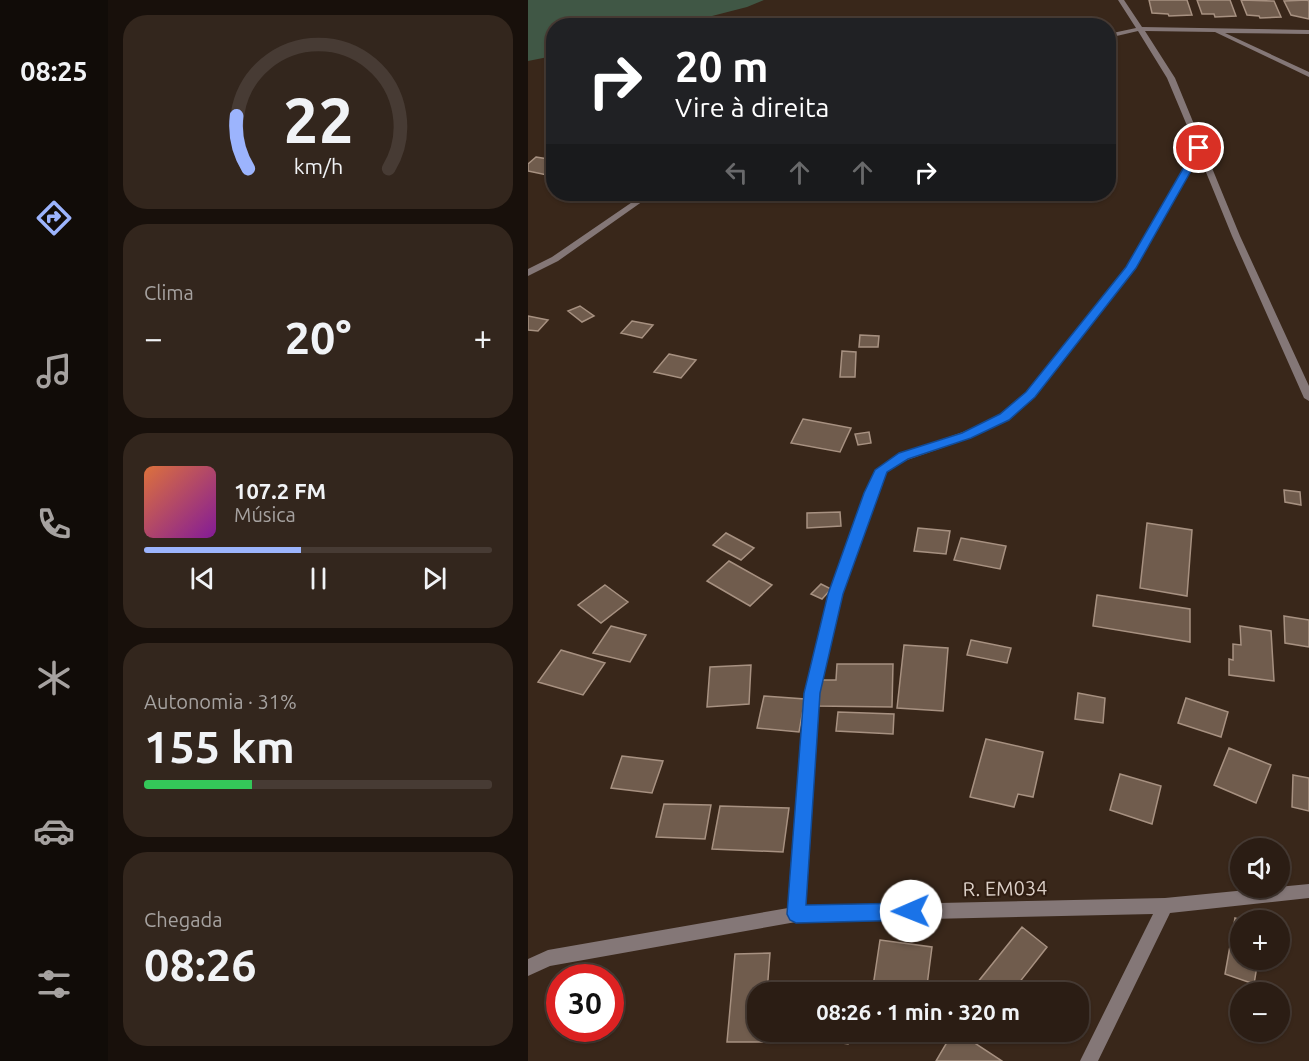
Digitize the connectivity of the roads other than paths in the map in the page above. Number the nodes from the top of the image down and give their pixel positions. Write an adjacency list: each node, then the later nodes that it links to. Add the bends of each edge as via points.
1 (1122, 0): 3 (street)
2 (1116, 28): 3 (street)
3 (1140, 29): 4 (street); 6 (street); 8 (street, via 1171,78)
4 (1214, 30): 5 (street); 7 (street)
5 (1309, 32)
6 (1116, 34)
7 (1309, 75)
8 (1199, 148): 11 (street); 14 (street, via 1130,268 1030,395 1005,417 967,435 903,456 881,470 836,594 812,693)
9 (640, 201): 10 (street)
10 (528, 273)
11 (1309, 398)
12 (1309, 891): 13 (street, R. EM034)
13 (1165, 906): 14 (street, R. EM034); 16 (street)
14 (796, 914): 15 (street, R. EM034, via 548,958)
15 (528, 968)
16 (1089, 1061)

